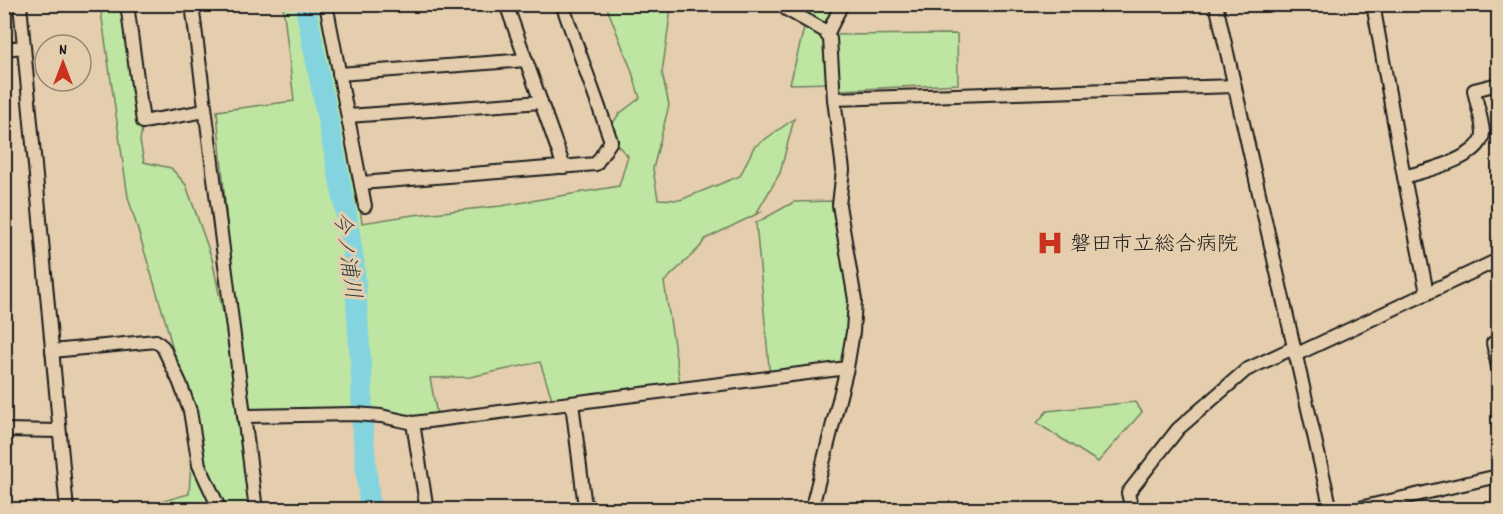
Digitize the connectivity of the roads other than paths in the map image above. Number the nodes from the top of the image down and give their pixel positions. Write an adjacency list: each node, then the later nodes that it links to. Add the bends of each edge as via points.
1 (20, 4): 12 (street)
2 (127, 4): 20 (street, via 142,122)
3 (192, 4): 20 (street)
4 (326, 4): 15 (street)
5 (506, 4): 14 (street)
6 (562, 4): 22 (street, via 611,141 596,164)
7 (784, 4): 11 (street)
8 (842, 4): 11 (street)
9 (1216, 4): 17 (street)
10 (1373, 4): 23 (street)
11 (827, 34): 18 (street)
12 (24, 47): 13 (street); 29 (street)
13 (4, 49)
14 (526, 60): 15 (street); 19 (street)
15 (339, 74): 21 (street)
16 (1498, 84): 23 (street, via 1474,90 1483,132 1476,148 1451,162)
17 (1235, 86): 18 (street); 30 (street)
18 (834, 99): 32 (street, via 843,170 839,205 855,300)
19 (541, 102): 21 (street); 22 (street)
20 (205, 111): 34 (street)
21 (348, 116): 24 (street)
22 (564, 167): 24 (street)
23 (1404, 177): 27 (street)
24 (361, 183): 25 (street)
25 (365, 206)
26 (1498, 260): 27 (street)
27 (1427, 293): 30 (street)
28 (1493, 343): 31 (street)
29 (52, 351): 37 (street); 40 (street, via 156,341 163,347 190,411 199,465)
30 (1294, 351): 45 (street, via 1246,370 1178,429 1128,493); 46 (street)
31 (1498, 367)
32 (847, 368): 33 (street); 44 (street, via 814,498)
33 (572, 403): 35 (street); 43 (street)
34 (244, 416): 35 (street, via 355,414); 41 (street)
35 (413, 423): 42 (street)
36 (4, 430): 37 (street)
37 (59, 431): 39 (street)
38 (1498, 476): 47 (street)
39 (67, 510)
40 (220, 510)
41 (256, 510)
42 (427, 510)
43 (588, 510)
44 (815, 510)
45 (1132, 510)
46 (1331, 510)
47 (1351, 510)

